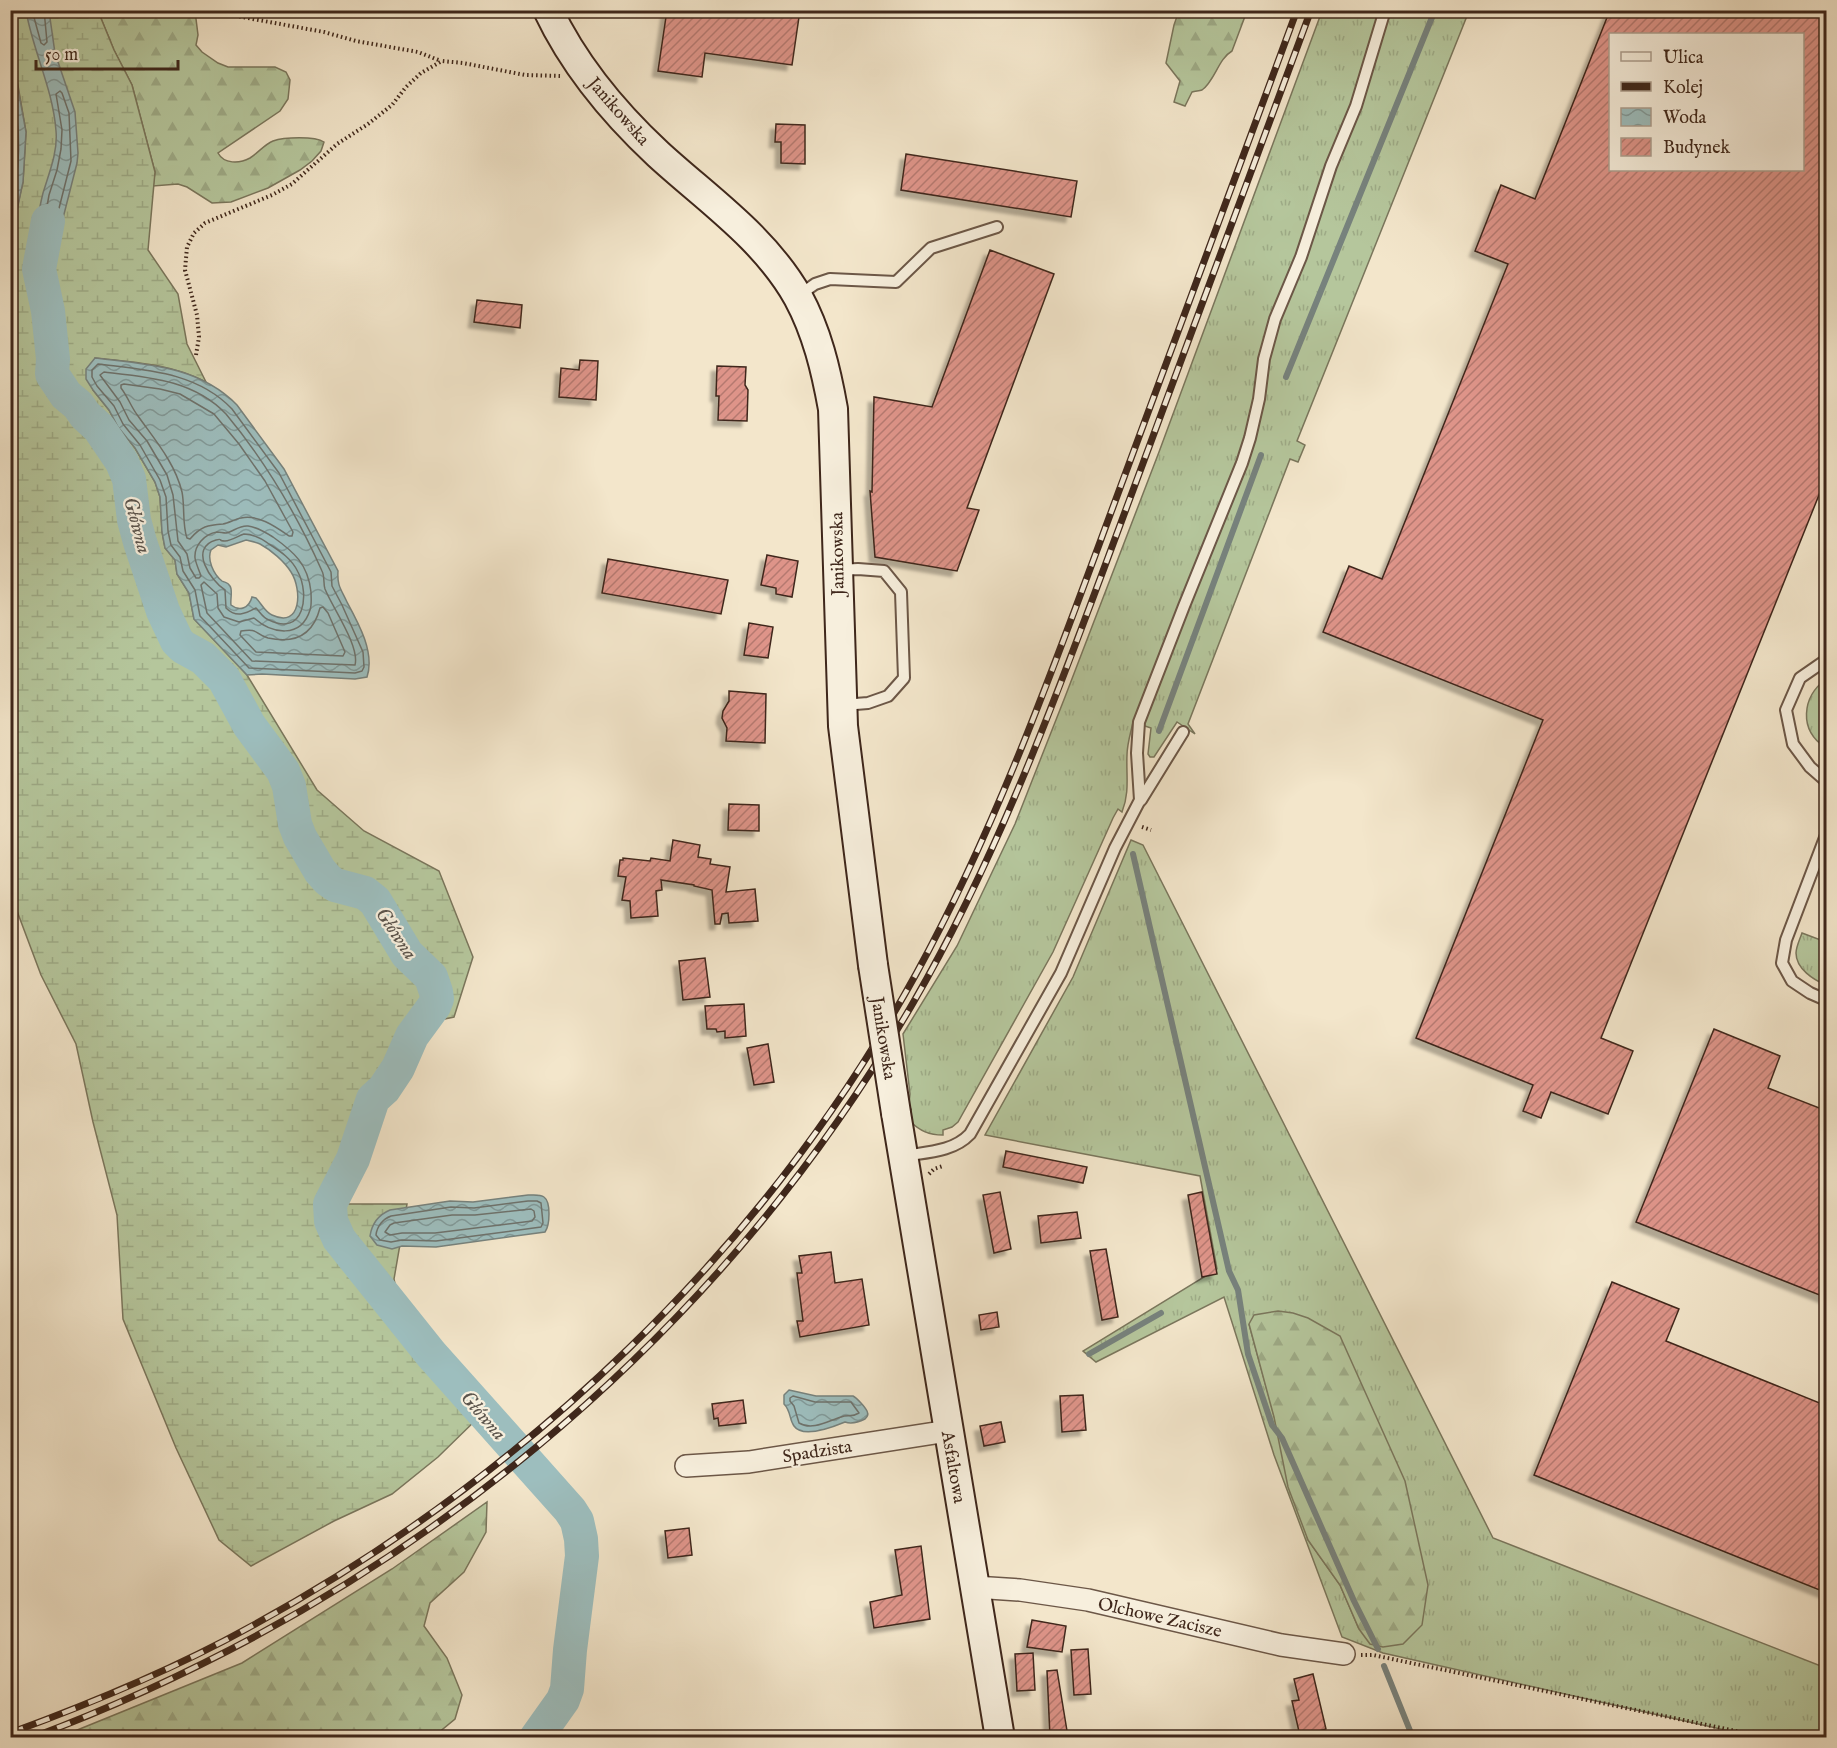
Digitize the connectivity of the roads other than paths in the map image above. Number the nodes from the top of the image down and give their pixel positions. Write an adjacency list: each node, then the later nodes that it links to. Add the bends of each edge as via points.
1 (548, 10): 4 (street, Janikowska, via 568,49 609,105 658,155 735,220 764,250)
2 (1385, 10): 10 (lane, via 1356,106 1275,319 1242,463 1139,722)
3 (997, 226): 4 (lane, via 930,248 896,282 830,279)
4 (798, 296): 5 (street, Janikowska, via 819,347 832,409)
5 (837, 570): 7 (street, Janikowska); 7 (lane, via 884,571 901,592 902,603 904,678 888,696 868,703)
6 (1827, 660): 9 (lane, via 1800,678 1786,710 1793,744 1810,767)
7 (842, 705): 13 (street, Janikowska, bridge, via 873,965)
8 (1183, 732): 10 (lane)
9 (1827, 781)
10 (1140, 800): 13 (lane, via 1061,973 970,1134 953,1146)
11 (1827, 835): 12 (lane, via 1786,940 1782,963 1792,981)
12 (1827, 1000)
13 (903, 1156): 14 (street, Janikowska)
14 (909, 1196): 15 (street, Asfaltowa)
15 (948, 1431): 16 (street, Spadzista, via 749,1462); 17 (street, Asfaltowa)
16 (686, 1466)
17 (974, 1587): 18 (street, Olchowe Zacisze, via 1076,1598 1281,1645); 19 (street, Asfaltowa)
18 (1344, 1654)
19 (999, 1737)

